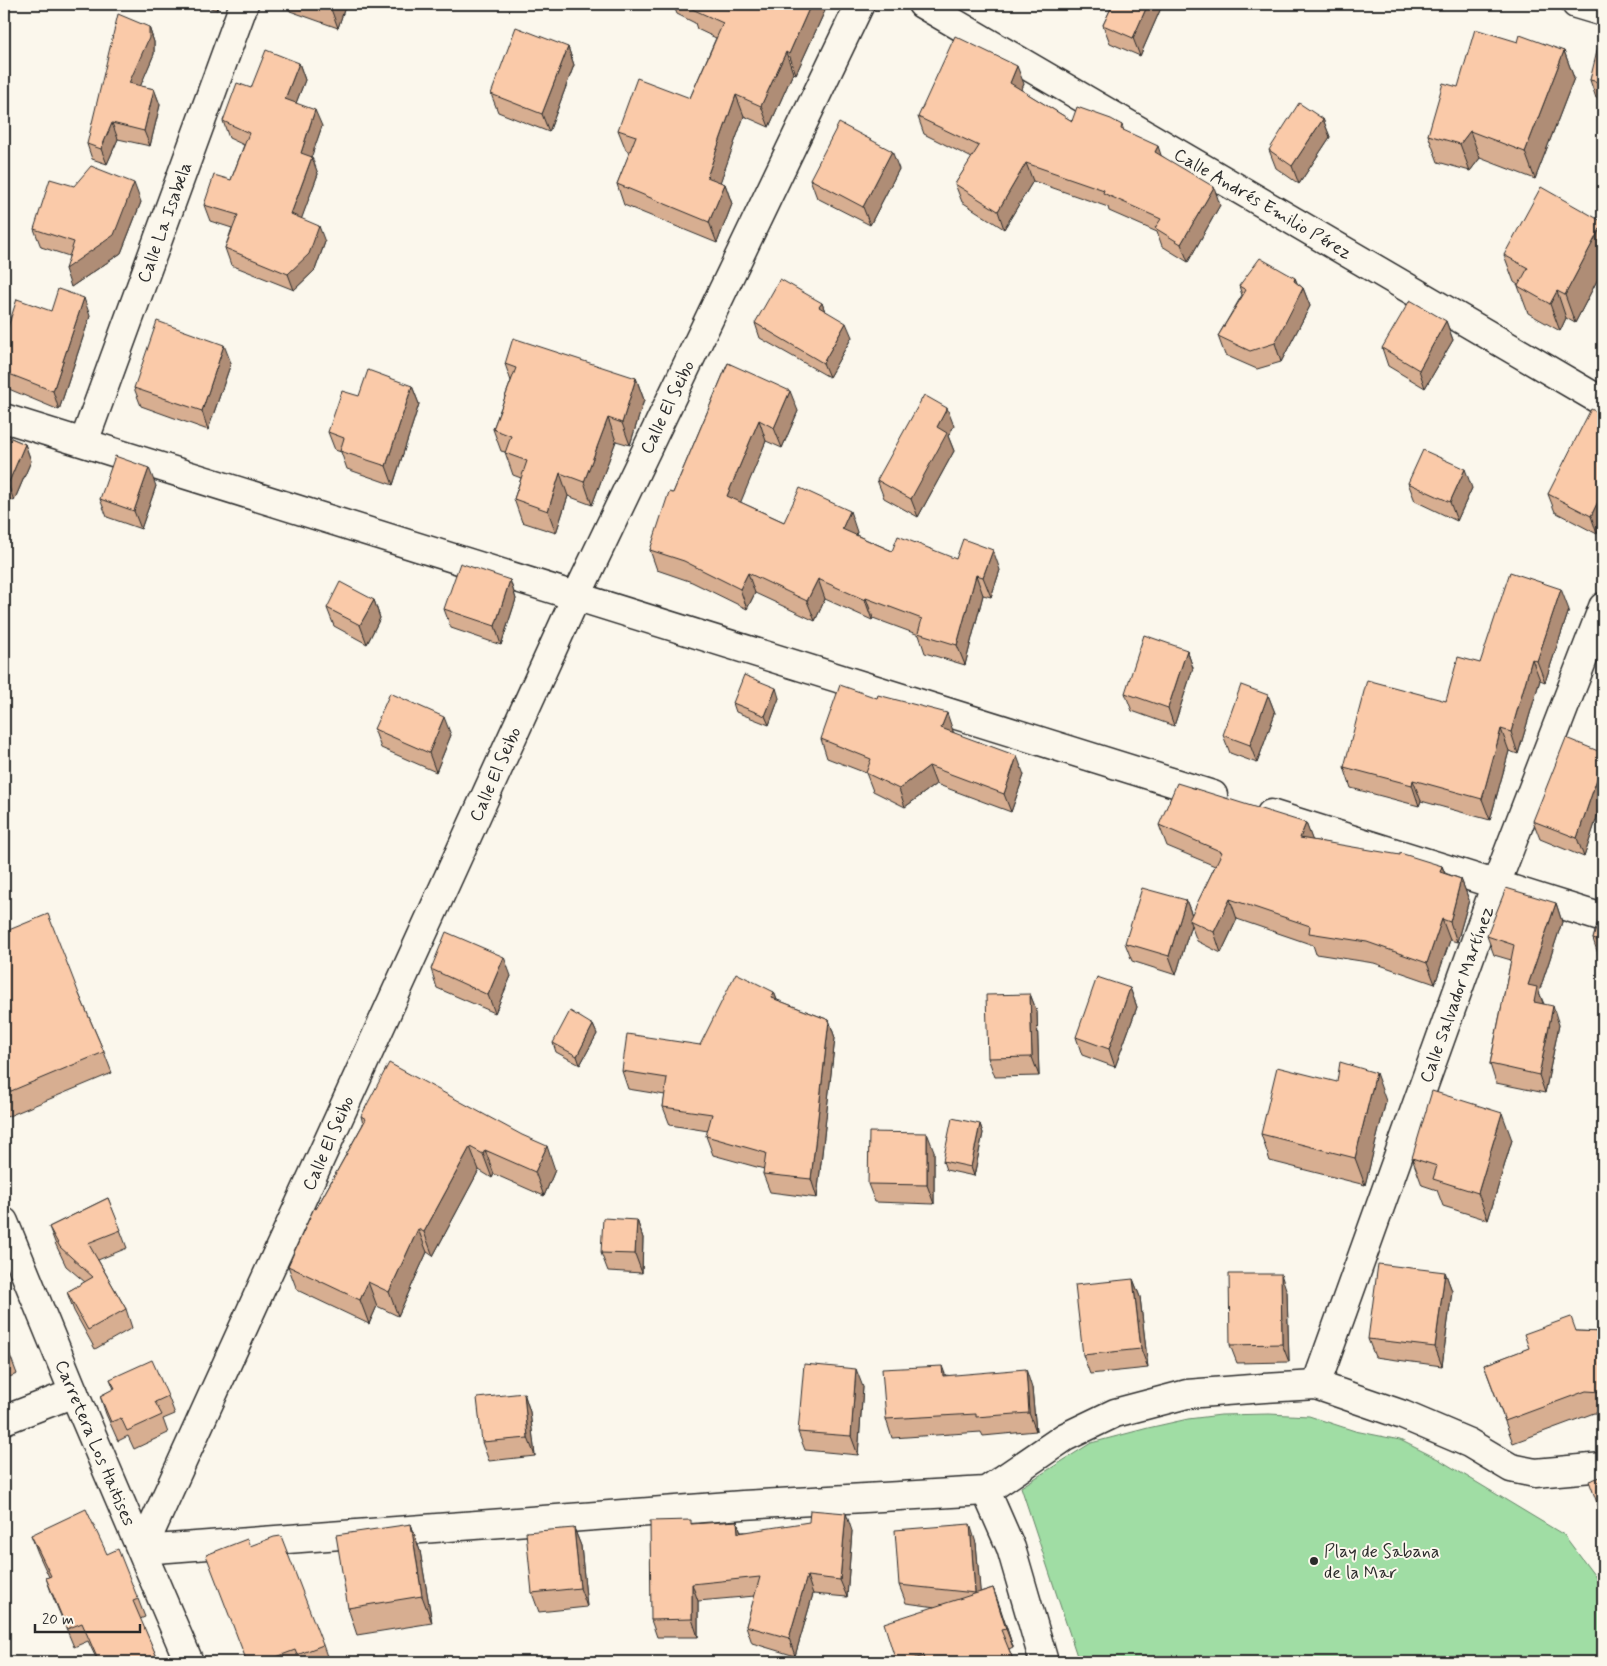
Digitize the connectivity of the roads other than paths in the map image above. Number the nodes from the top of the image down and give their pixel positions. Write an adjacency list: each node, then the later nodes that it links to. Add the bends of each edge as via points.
1 (244, 4): 8 (street, Calle La Isabela)
2 (860, 4): 9 (street, Calle El Seibo)
3 (922, 4): 6 (street, Calle Andrés Emilio Pérez)
4 (1576, 4): 5 (street)
5 (1603, 12)
6 (1603, 402)
7 (4, 418): 8 (street)
8 (84, 442): 9 (street)
9 (577, 596): 11 (street); 19 (street, Calle El Seibo)
10 (1603, 607): 11 (street, Calle Salvador Martínez)
11 (1496, 884): 12 (street); 14 (street, Calle Salvador Martínez)
12 (1603, 918)
13 (4, 1222): 15 (street, Carretera Los Haitises)
14 (1316, 1385): 17 (street, via 1403,1415 1469,1443 1511,1468 1535,1473); 18 (street, via 1187,1394 1115,1412 1065,1437)
15 (74, 1393): 16 (street); 19 (street, Carretera Los Haitises)
16 (4, 1420)
17 (1603, 1467)
18 (986, 1491): 19 (street, via 743,1505); 21 (street, via 1010,1548)
19 (142, 1550): 20 (street, Carretera Los Haitises)
20 (189, 1662)
21 (1044, 1662)

